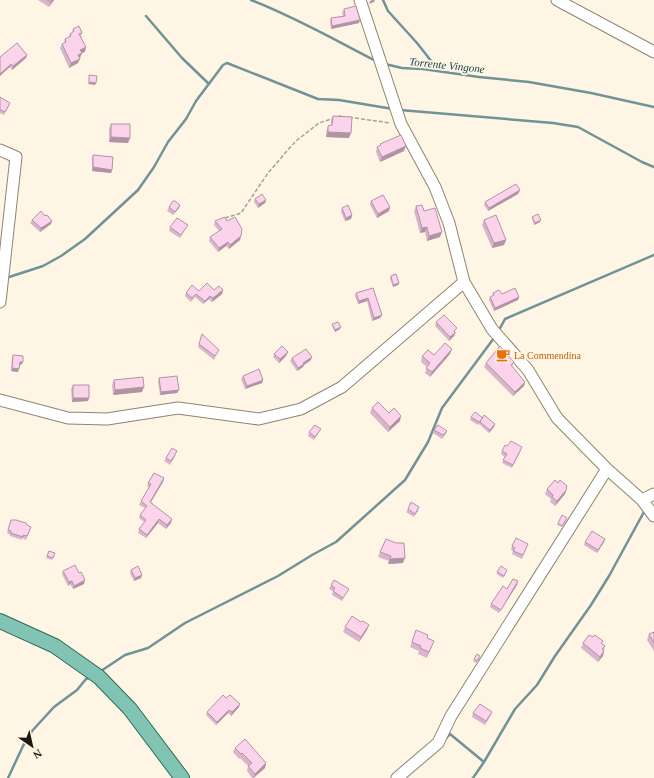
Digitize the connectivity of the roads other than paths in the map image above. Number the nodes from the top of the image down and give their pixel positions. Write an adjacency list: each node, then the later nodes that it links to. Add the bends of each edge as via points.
1 (360, 0): 5 (street, via 401,124 435,187 449,222)
2 (557, 0): 3 (street)
3 (654, 52)
4 (0, 150): 6 (street, via 16,157)
5 (464, 282): 7 (street, via 342,387 301,409 259,418 178,408 107,419 68,418); 8 (street, via 492,329 528,370 557,418)
6 (0, 302)
7 (0, 400)
8 (607, 469): 10 (street); 14 (street, via 451,716 438,743)
9 (654, 494): 10 (street)
10 (642, 500): 11 (street)
11 (654, 516)
12 (0, 621): 13 (main road, via 55,646 99,677 130,709)
13 (182, 778)
14 (397, 778)

